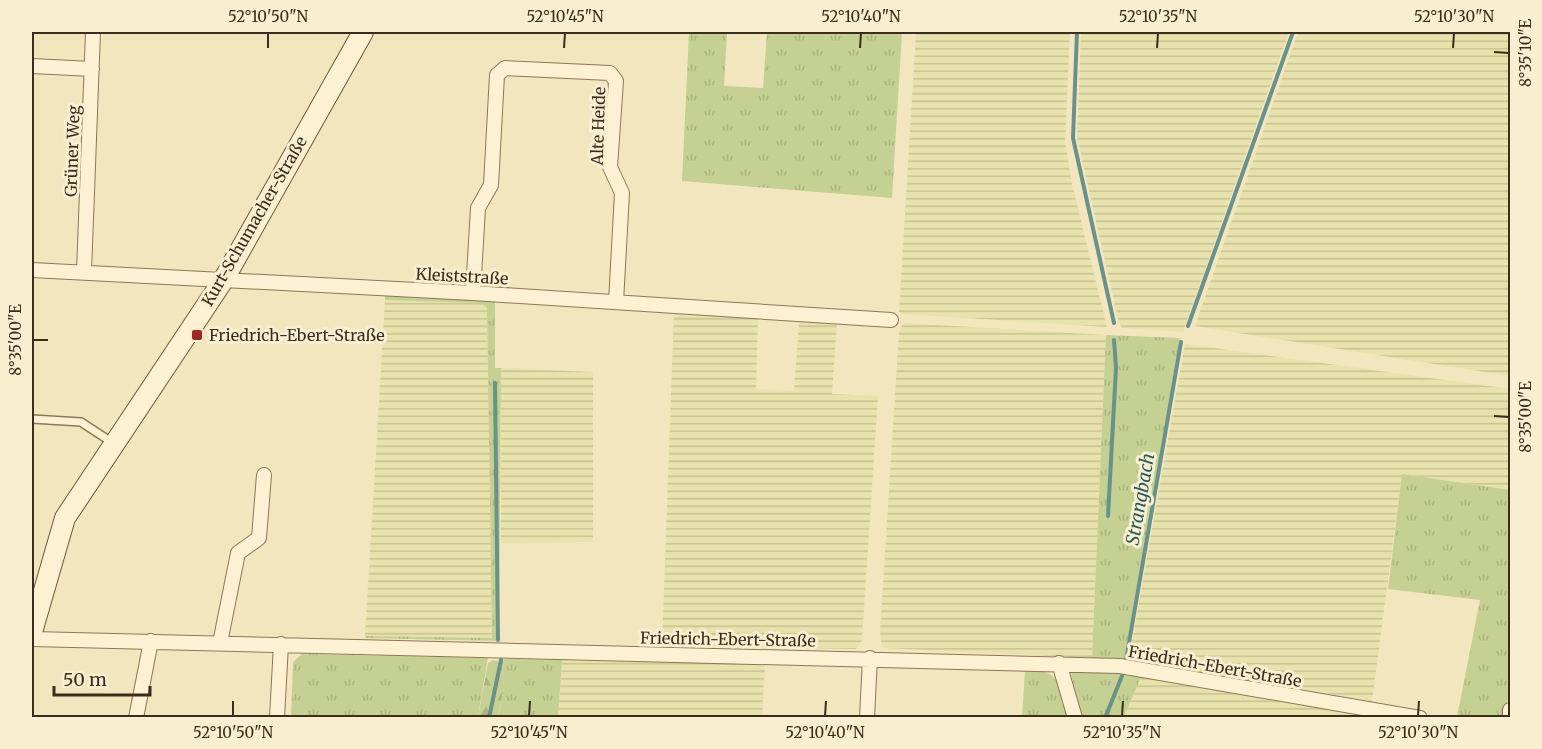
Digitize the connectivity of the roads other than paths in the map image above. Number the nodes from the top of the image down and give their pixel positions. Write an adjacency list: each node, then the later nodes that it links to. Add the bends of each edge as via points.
1 (93, 32): 4 (street, Grüner Weg)
2 (363, 32): 7 (street, Kurt-Schumacher-Straße)
3 (32, 66): 4 (street)
4 (92, 69): 6 (street, Grüner Weg)
5 (32, 270): 6 (street, Kleiststraße)
6 (84, 272): 7 (street, Kleiststraße)
7 (224, 279): 8 (street, Kleiststraße); 12 (street, Kurt-Schumacher-Straße)
8 (473, 293): 9 (street, Kleiststraße); 9 (street, Alte Heide, via 478,208 491,185 497,75 505,68 610,73 616,81 610,167 622,193)
9 (616, 302): 10 (street, Kleiststraße)
10 (891, 320)
11 (32, 419): 12 (lane, via 81,422)
12 (113, 443): 14 (street, Kurt-Schumacher-Straße, via 65,518)
13 (264, 475): 17 (street, via 259,538 238,553)
14 (32, 632)
15 (32, 639): 16 (street, Friedrich-Ebert-Straße)
16 (151, 641): 17 (street, Friedrich-Ebert-Straße); 22 (street)
17 (220, 643): 18 (street, Friedrich-Ebert-Straße)
18 (280, 645): 19 (street, Friedrich-Ebert-Straße); 23 (street)
19 (870, 658): 20 (street, Friedrich-Ebert-Straße); 24 (street)
20 (1059, 663): 25 (street); 26 (street, Friedrich-Ebert-Straße, via 1120,666)
21 (1510, 710): 27 (street)
22 (136, 717)
23 (277, 717)
24 (867, 717)
25 (1075, 717)
26 (1420, 717)
27 (1510, 717)

